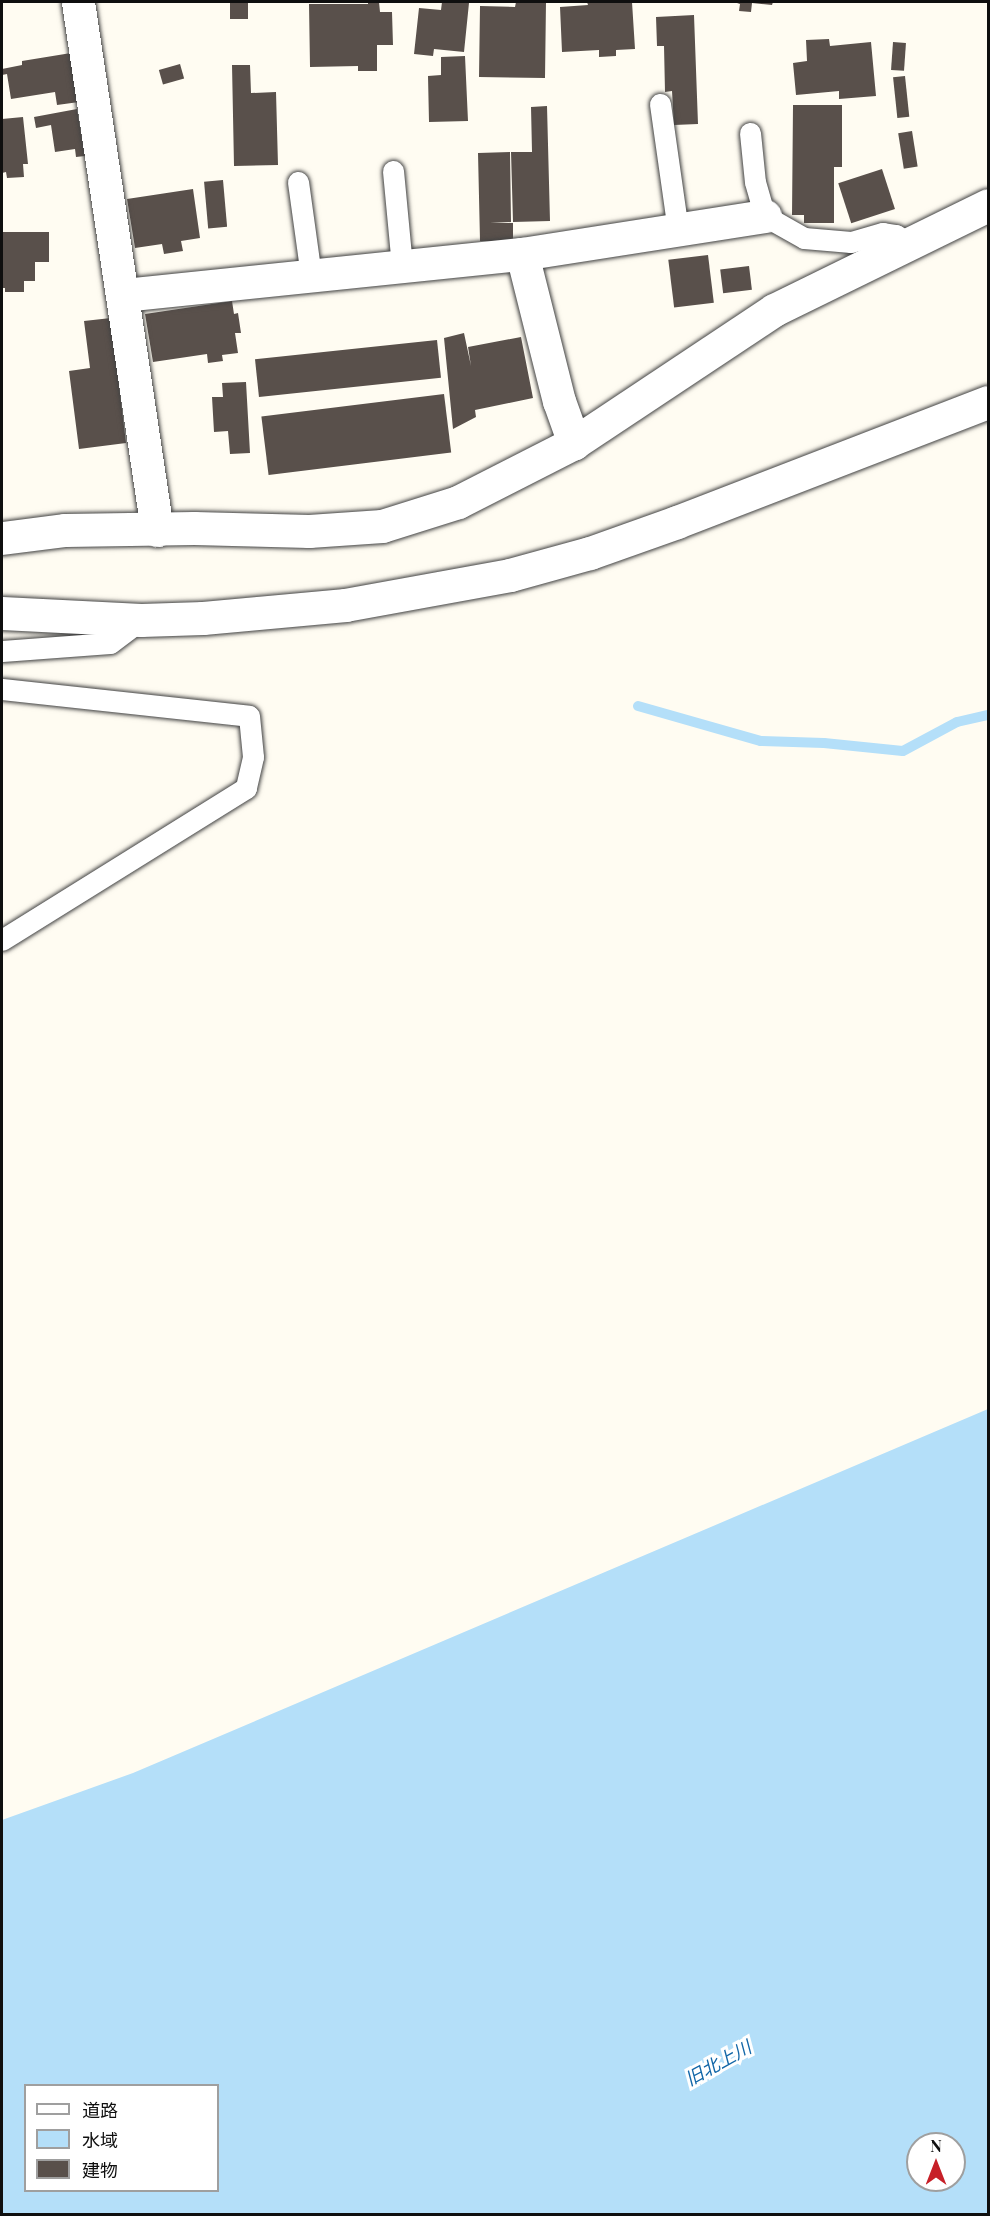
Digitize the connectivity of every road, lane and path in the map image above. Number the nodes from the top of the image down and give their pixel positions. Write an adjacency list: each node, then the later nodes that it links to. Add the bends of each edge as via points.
1 (78, 2): 13 (street)
2 (660, 104): 8 (lane)
3 (750, 133): 7 (lane, via 755,182)
4 (393, 171): 11 (lane)
5 (298, 182): 12 (lane)
6 (988, 204): 9 (street)
7 (765, 216): 8 (street); 9 (lane, via 804,238 851,242 883,233 896,235)
8 (678, 230): 10 (street)
9 (910, 244): 15 (street, via 774,310)
10 (522, 254): 11 (street); 15 (street, via 559,401)
11 (402, 266): 12 (street)
12 (311, 276): 13 (street)
13 (124, 296): 16 (street)
14 (988, 402): 19 (street, via 634,538 510,575 345,605)
15 (574, 443): 16 (street, via 458,502 382,526 309,531)
16 (157, 530): 17 (street, via 65,530)
17 (2, 538)
18 (2, 613): 19 (street)
19 (141, 620): 20 (lane, via 110,642)
20 (2, 651)
21 (2, 690): 22 (lane, via 249,716 253,757 246,788)
22 (2, 940)

